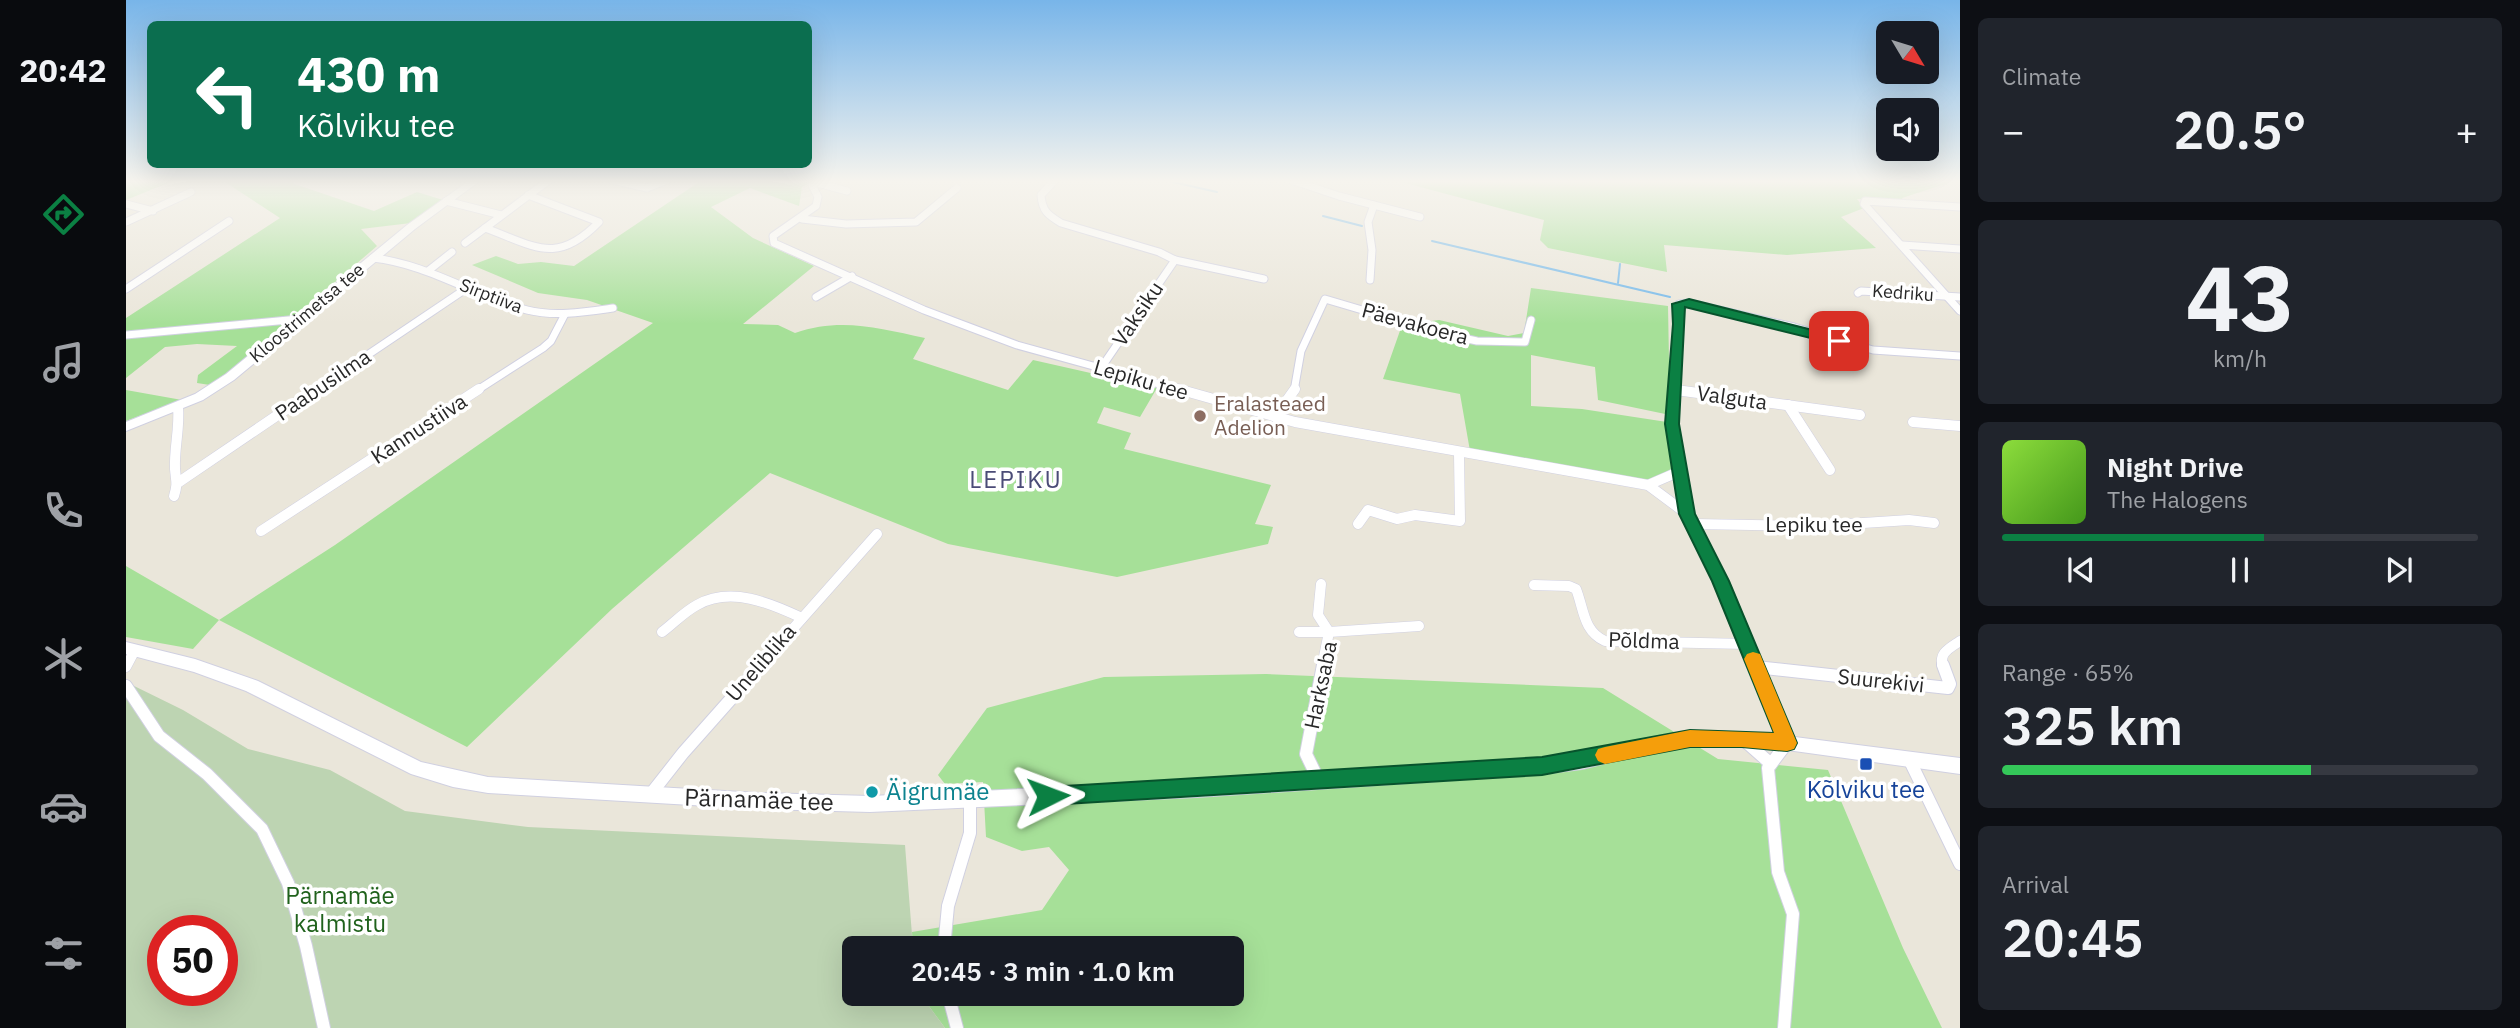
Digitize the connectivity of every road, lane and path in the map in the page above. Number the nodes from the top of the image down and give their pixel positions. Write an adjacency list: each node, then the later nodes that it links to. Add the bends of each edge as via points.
1 (218, 228): 20 (street)
2 (411, 228): 13 (main road, Kloostrimetsa tee)
3 (485, 228): 4 (street, via 553,251); 9 (street)
4 (591, 228)
5 (787, 228): 16 (street, Lepiku tee, via 773,236 774,243)
6 (1077, 228): 14 (street)
7 (1369, 228): 18 (street)
8 (1886, 228): 10 (street)
9 (465, 243)
10 (1902, 245): 11 (street); 22 (street)
11 (1960, 249)
12 (452, 252): 15 (street)
13 (373, 258): 15 (street, Sirptiiva, via 402,261); 28 (main road, Kloostrimetsa tee)
14 (1175, 260): 17 (street); 32 (street, Vaksiku)
15 (428, 271): 19 (street, Sirptiiva)
16 (852, 275): 24 (street); 32 (street, Lepiku tee, via 964,326)
17 (1264, 279)
18 (1370, 280)
19 (467, 288): 27 (street, Sirptiiva, via 527,310); 44 (street, Paabusilma)
20 (126, 289)
21 (1858, 293): 22 (street, Kedriku)
22 (1948, 296): 23 (street, Kedriku); 26 (street)
23 (1960, 297)
24 (816, 298)
25 (613, 308): 27 (street, Sirptiiva)
26 (1960, 311)
27 (565, 314): 51 (street, Kannustiiva, via 543,348)
28 (299, 319): 30 (street); 35 (main road, Kloostrimetsa tee, via 230,377)
29 (1531, 320): 37 (street, Päevakoera, via 1525,342 1477,341 1325,299 1300,356 1294,396)
30 (126, 335)
31 (1960, 356): 33 (street, via 1873,350 1682,303)
32 (1101, 368): 37 (street, Lepiku tee)
33 (1676, 390): 34 (street, Valguta); 43 (street, via 1672,424)
34 (1788, 405): 36 (street, Valguta); 42 (street, Valguta)
35 (178, 407): 40 (main road, Kloostrimetsa tee); 44 (street, via 175,471)
36 (1860, 415)
37 (1275, 417): 41 (street, Lepiku tee)
38 (1913, 422): 39 (street)
39 (1960, 426)
40 (126, 427)
41 (1459, 453): 45 (street, Lepiku tee); 49 (street, via 1460,521 1415,515 1397,519 1368,510)
42 (1830, 470)
43 (1678, 472): 45 (street); 47 (street)
44 (179, 482): 46 (street)
45 (1648, 485): 47 (street, Lepiku tee)
46 (174, 496)
47 (1687, 514): 50 (street)
48 (1934, 523): 50 (street, Lepiku tee)
49 (1358, 524)
50 (1694, 524): 61 (street)
51 (261, 531)
52 (877, 534): 55 (street, Uneliblika)
53 (1321, 584): 59 (street, via 1316,611)
54 (1534, 585): 61 (street, Põldma, via 1576,589 1589,632 1605,642)
55 (802, 618): 57 (street, via 766,602 732,597 698,604); 72 (street, Uneliblika)
56 (1419, 626): 59 (street, Harksaba)
57 (662, 632)
58 (1299, 632): 59 (street)
59 (1329, 632): 71 (street, Harksaba, via 1307,754)
60 (1960, 641): 64 (street, Suurekivi, via 1944,652 1941,661 1951,684 1948,688)
61 (1747, 644): 64 (street)
62 (130, 649): 63 (street); 72 (main road, Pärnamäe tee, via 251,686 417,769 441,776 488,785)
63 (126, 667)
64 (1756, 667): 67 (street)
65 (126, 686): 77 (street, via 159,736 207,774 262,829 288,883)
66 (1742, 738): 67 (main road, Pärnamäe tee); 69 (street); 71 (main road, Pärnamäe tee, via 1690,738 1542,766)
67 (1787, 743): 68 (main road, Pärnamäe tee); 69 (street)
68 (1909, 759): 70 (main road, Pärnamäe tee); 74 (street)
69 (1771, 764): 79 (street, via 1778,872 1793,914)
70 (1960, 766)
71 (1319, 781): 73 (main road, Pärnamäe tee)
72 (649, 795): 73 (main road, Pärnamäe tee, via 811,804)
73 (970, 800): 75 (street, via 970,836 950,893)
74 (1960, 864)
75 (943, 936)
76 (951, 1006): 78 (street)
77 (324, 1028)
78 (957, 1028)
79 (1784, 1028)

